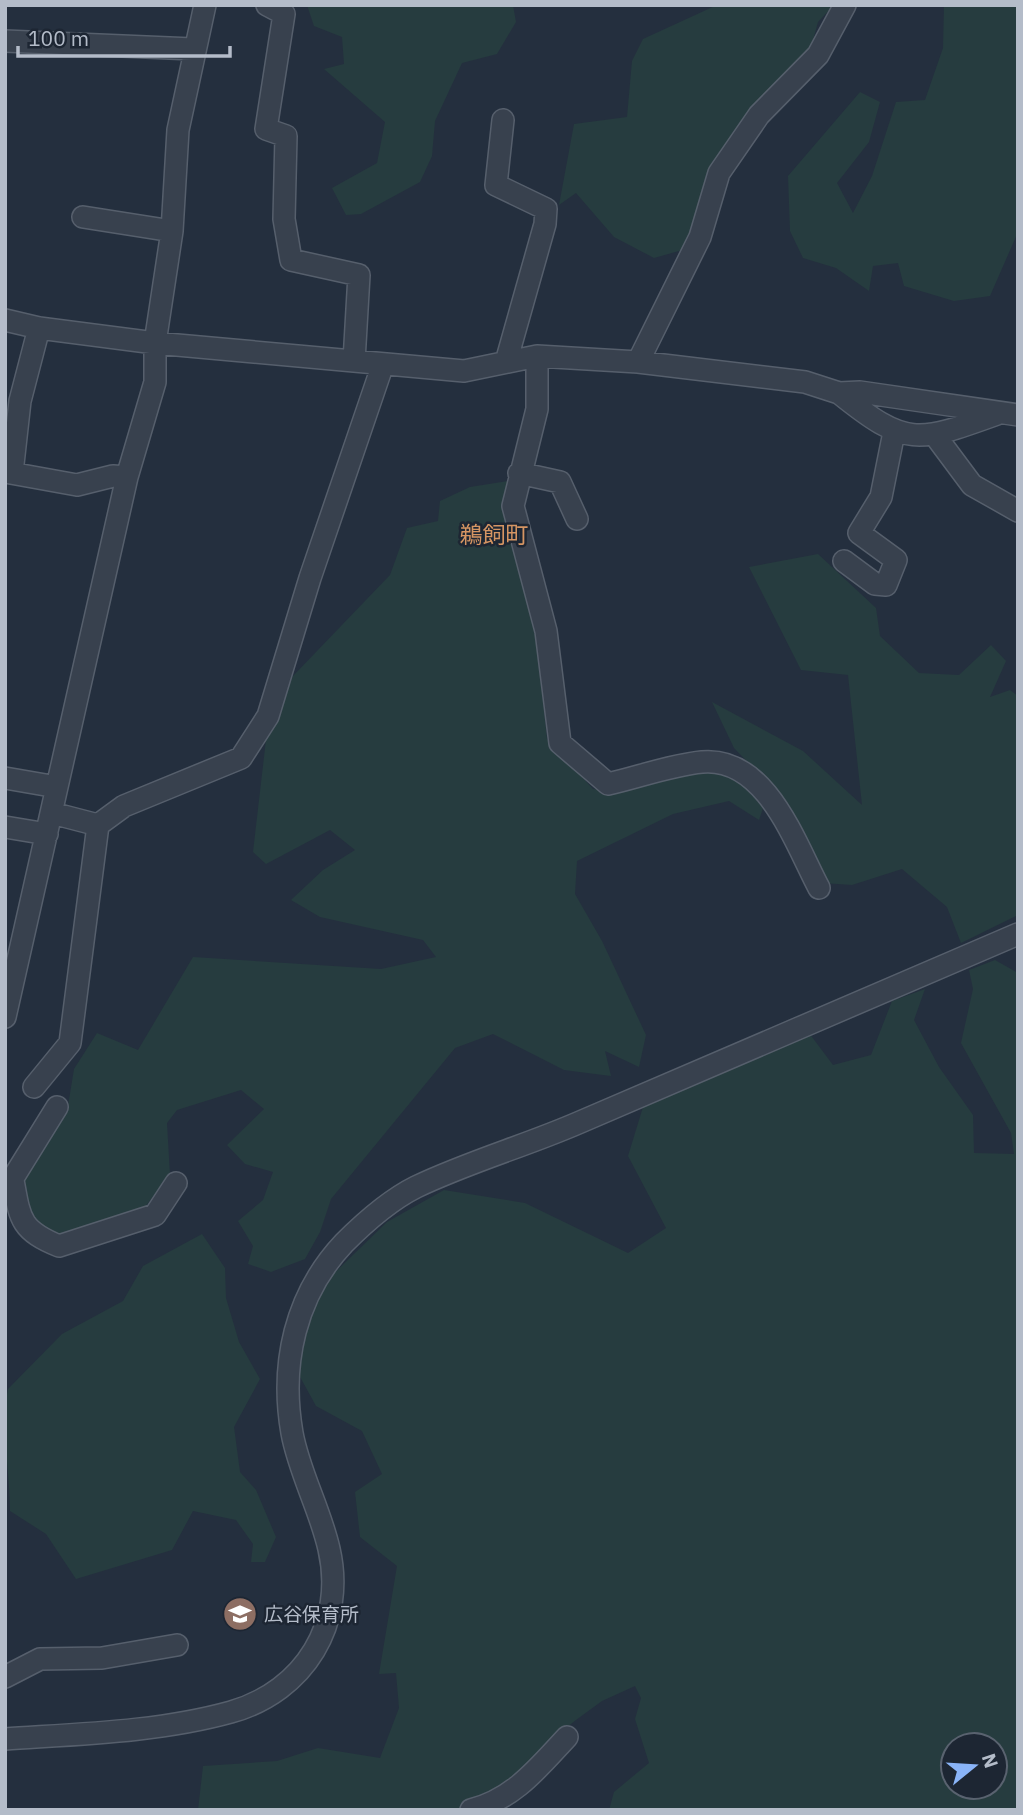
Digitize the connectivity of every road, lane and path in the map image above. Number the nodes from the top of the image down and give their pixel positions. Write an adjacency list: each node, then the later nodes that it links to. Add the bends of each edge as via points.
1 (205, 5): 5 (street)
2 (267, 5): 13 (street, via 284,14 265,130 286,136 284,219 291,260 359,275)
3 (845, 5): 15 (street, via 818,55 759,115 719,173 700,237)
4 (5, 41): 5 (street)
5 (193, 49): 8 (street, via 178,130)
6 (503, 120): 14 (street, via 496,185 546,209)
7 (83, 217): 8 (street)
8 (172, 230): 11 (street)
9 (5, 320): 10 (street)
10 (39, 328): 11 (street); 21 (street)
11 (155, 343): 13 (street); 23 (street, via 155,382)
12 (537, 356): 14 (street); 15 (street); 22 (street, via 537,409)
13 (354, 361): 16 (street)
14 (506, 362): 16 (street, via 464,371)
15 (638, 362): 17 (street, via 805,382)
16 (383, 364): 30 (street, via 268,716 241,758 124,806)
17 (839, 393): 18 (street); 19 (street)
18 (1008, 414): 20 (street)
19 (894, 432): 20 (street); 26 (street, via 881,497 859,533 896,560 886,585 875,584)
20 (934, 434): 24 (street, via 972,485)
21 (8, 472): 23 (street, via 77,485)
22 (519, 473): 25 (street, via 560,482); 33 (street, via 513,506 546,631 560,743 608,784 702,762 723,763 749,774 776,808)
23 (127, 477): 28 (street)
24 (1018, 511)
25 (578, 519)
26 (844, 561)
27 (5, 778): 28 (street)
28 (57, 787): 29 (street)
29 (52, 813): 30 (street); 32 (street)
30 (98, 825): 36 (street, via 70,1043)
31 (5, 827): 32 (street)
32 (47, 834): 35 (street)
33 (819, 888)
34 (1018, 934): 43 (street, via 540,1139 414,1188 376,1214 320,1272 304,1305 288,1360 293,1436 330,1550 333,1600 327,1630 313,1657 292,1680 233,1711 163,1724)
35 (5, 1017)
36 (34, 1087)
37 (57, 1107): 39 (street)
38 (176, 1183): 39 (street, via 155,1215 59,1246 35,1236 21,1221)
39 (9, 1186)
40 (177, 1644): 41 (street, via 102,1658 40,1659)
41 (5, 1677)
42 (567, 1737): 44 (street, via 526,1782)
43 (5, 1739)
44 (483, 1808)

